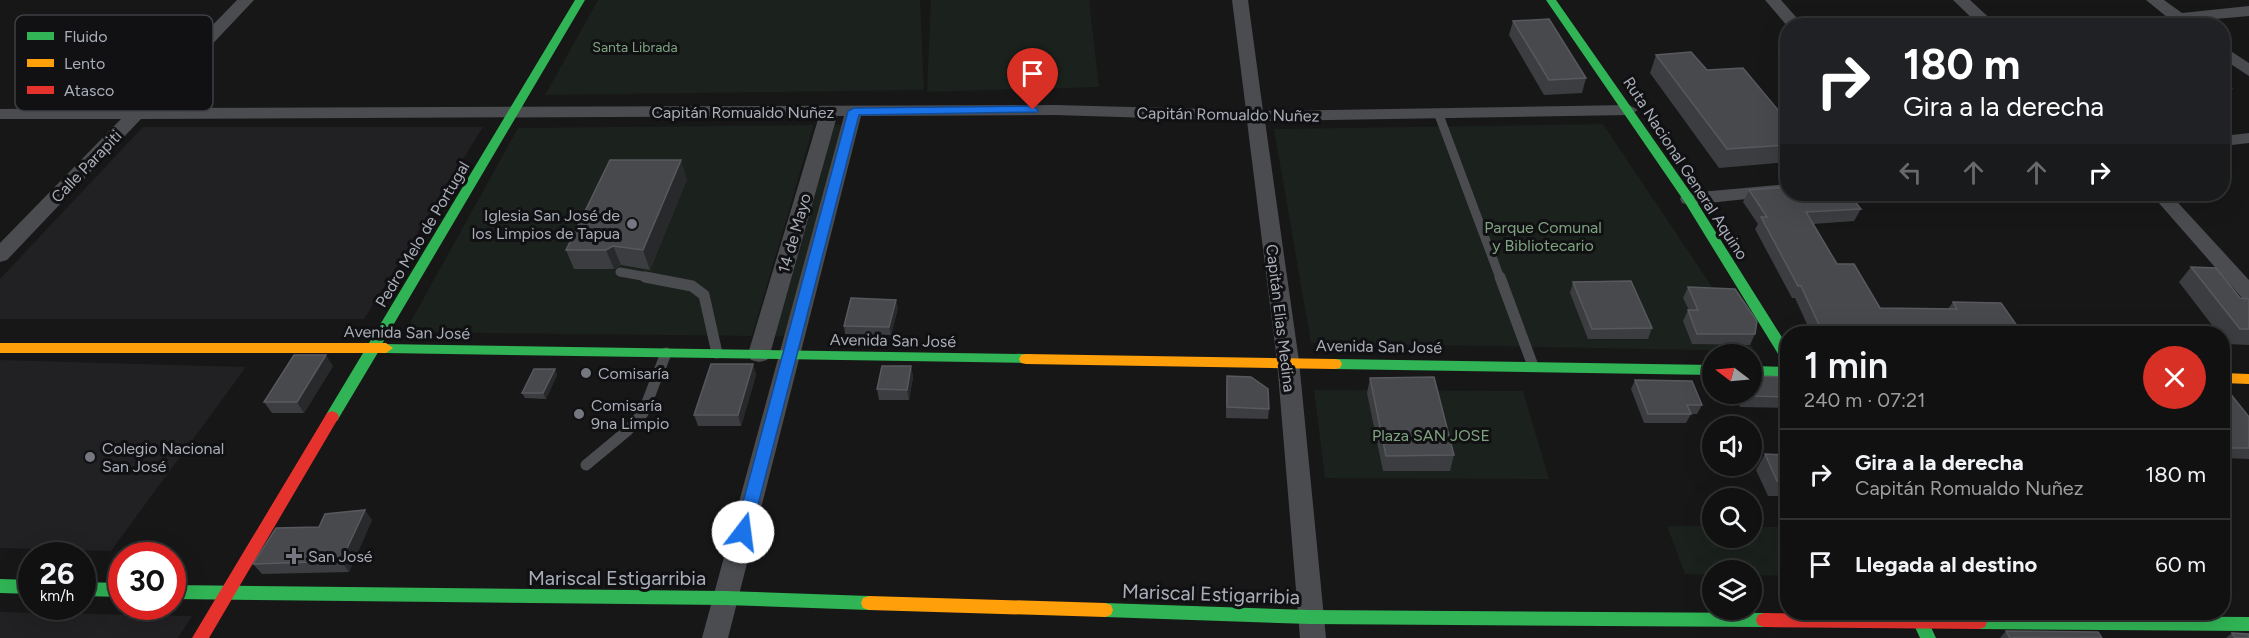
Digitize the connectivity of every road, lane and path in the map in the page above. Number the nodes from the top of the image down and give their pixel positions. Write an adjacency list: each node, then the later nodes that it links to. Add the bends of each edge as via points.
1 (246, 0): 13 (street, Calle Parapiti)
2 (580, 0): 20 (main road, Pedro Melo de Portugal)
3 (1240, 0): 24 (street, Capitán Elias Medina)
4 (1551, 0): 16 (main road, Ruta Nacional General Aquino)
5 (1773, 0): 9 (street)
6 (1962, 0): 10 (street)
7 (2154, 0): 11 (street)
8 (2249, 11): 12 (street)
9 (1789, 18)
10 (1981, 18)
11 (2178, 18)
12 (2207, 18)
13 (213, 34)
14 (2230, 56): 15 (street)
15 (2249, 71)
16 (1629, 110): 23 (street, Capitán Romualdo Nuñez); 28 (main road, Ruta Nacional General Aquino)
17 (139, 111): 22 (street, Calle Parapiti)
18 (854, 111): 19 (street, Capitán Romualdo Nuñez); 24 (street, Capitán Romualdo Nuñez, via 1055,110); 39 (street, 14 de Mayo)
19 (829, 112): 20 (street, Capitán Romualdo Nuñez); 38 (street, 14 de Mayo)
20 (513, 113): 22 (street, Capitán Romualdo Nuñez); 35 (main road, Pedro Melo de Portugal)
21 (0, 114): 22 (street, Capitán Romualdo Nuñez)
22 (136, 114): 30 (street, Calle Parapiti)
23 (1439, 115): 24 (street, Capitán Romualdo Nuñez); 41 (lane)
24 (1255, 116): 40 (street, Capitán Elias Medina)
25 (2249, 138): 26 (street)
26 (2230, 140)
27 (1780, 191): 28 (street)
28 (1689, 199): 33 (main road, Ruta Nacional General Aquino)
29 (2166, 201): 32 (street)
30 (0, 255)
31 (620, 272): 37 (lane, via 699,290 704,296)
32 (2249, 293)
33 (1780, 345)
34 (0, 348): 35 (main road, Avenida San José)
35 (374, 348): 36 (main road, Avenida San José); 51 (main road, Pedro Melo de Portugal)
36 (666, 353): 37 (main road, Avenida San José); 47 (lane, via 643,413)
37 (717, 354): 38 (main road, Avenida San José)
38 (759, 354): 39 (main road, Avenida San José)
39 (791, 355): 40 (main road, Avenida San José); 52 (street, 14 de Mayo)
40 (1288, 361): 41 (main road, Avenida San José); 57 (street, Capitán Elias Medina)
41 (1533, 366): 42 (main road, Avenida San José)
42 (1702, 370)
43 (1762, 371): 44 (main road)
44 (1780, 372)
45 (2230, 378): 46 (main road)
46 (2249, 379)
47 (586, 465)
48 (0, 586): 49 (main road)
49 (18, 587)
50 (186, 593): 51 (main road, Mariscal Estigarribia)
51 (226, 594): 52 (main road, Mariscal Estigarribia); 58 (main road, Pedro Melo de Portugal)
52 (725, 598): 57 (main road, Mariscal Estigarribia); 59 (street, 14 de Mayo)
53 (1780, 619): 57 (main road, Mariscal Estigarribia)
54 (1920, 620): 60 (main road)
55 (2084, 620): 56 (main road, Mariscal Estigarribia)
56 (2249, 624)
57 (1312, 627)
58 (200, 638)
59 (715, 638)
60 (1928, 638)

